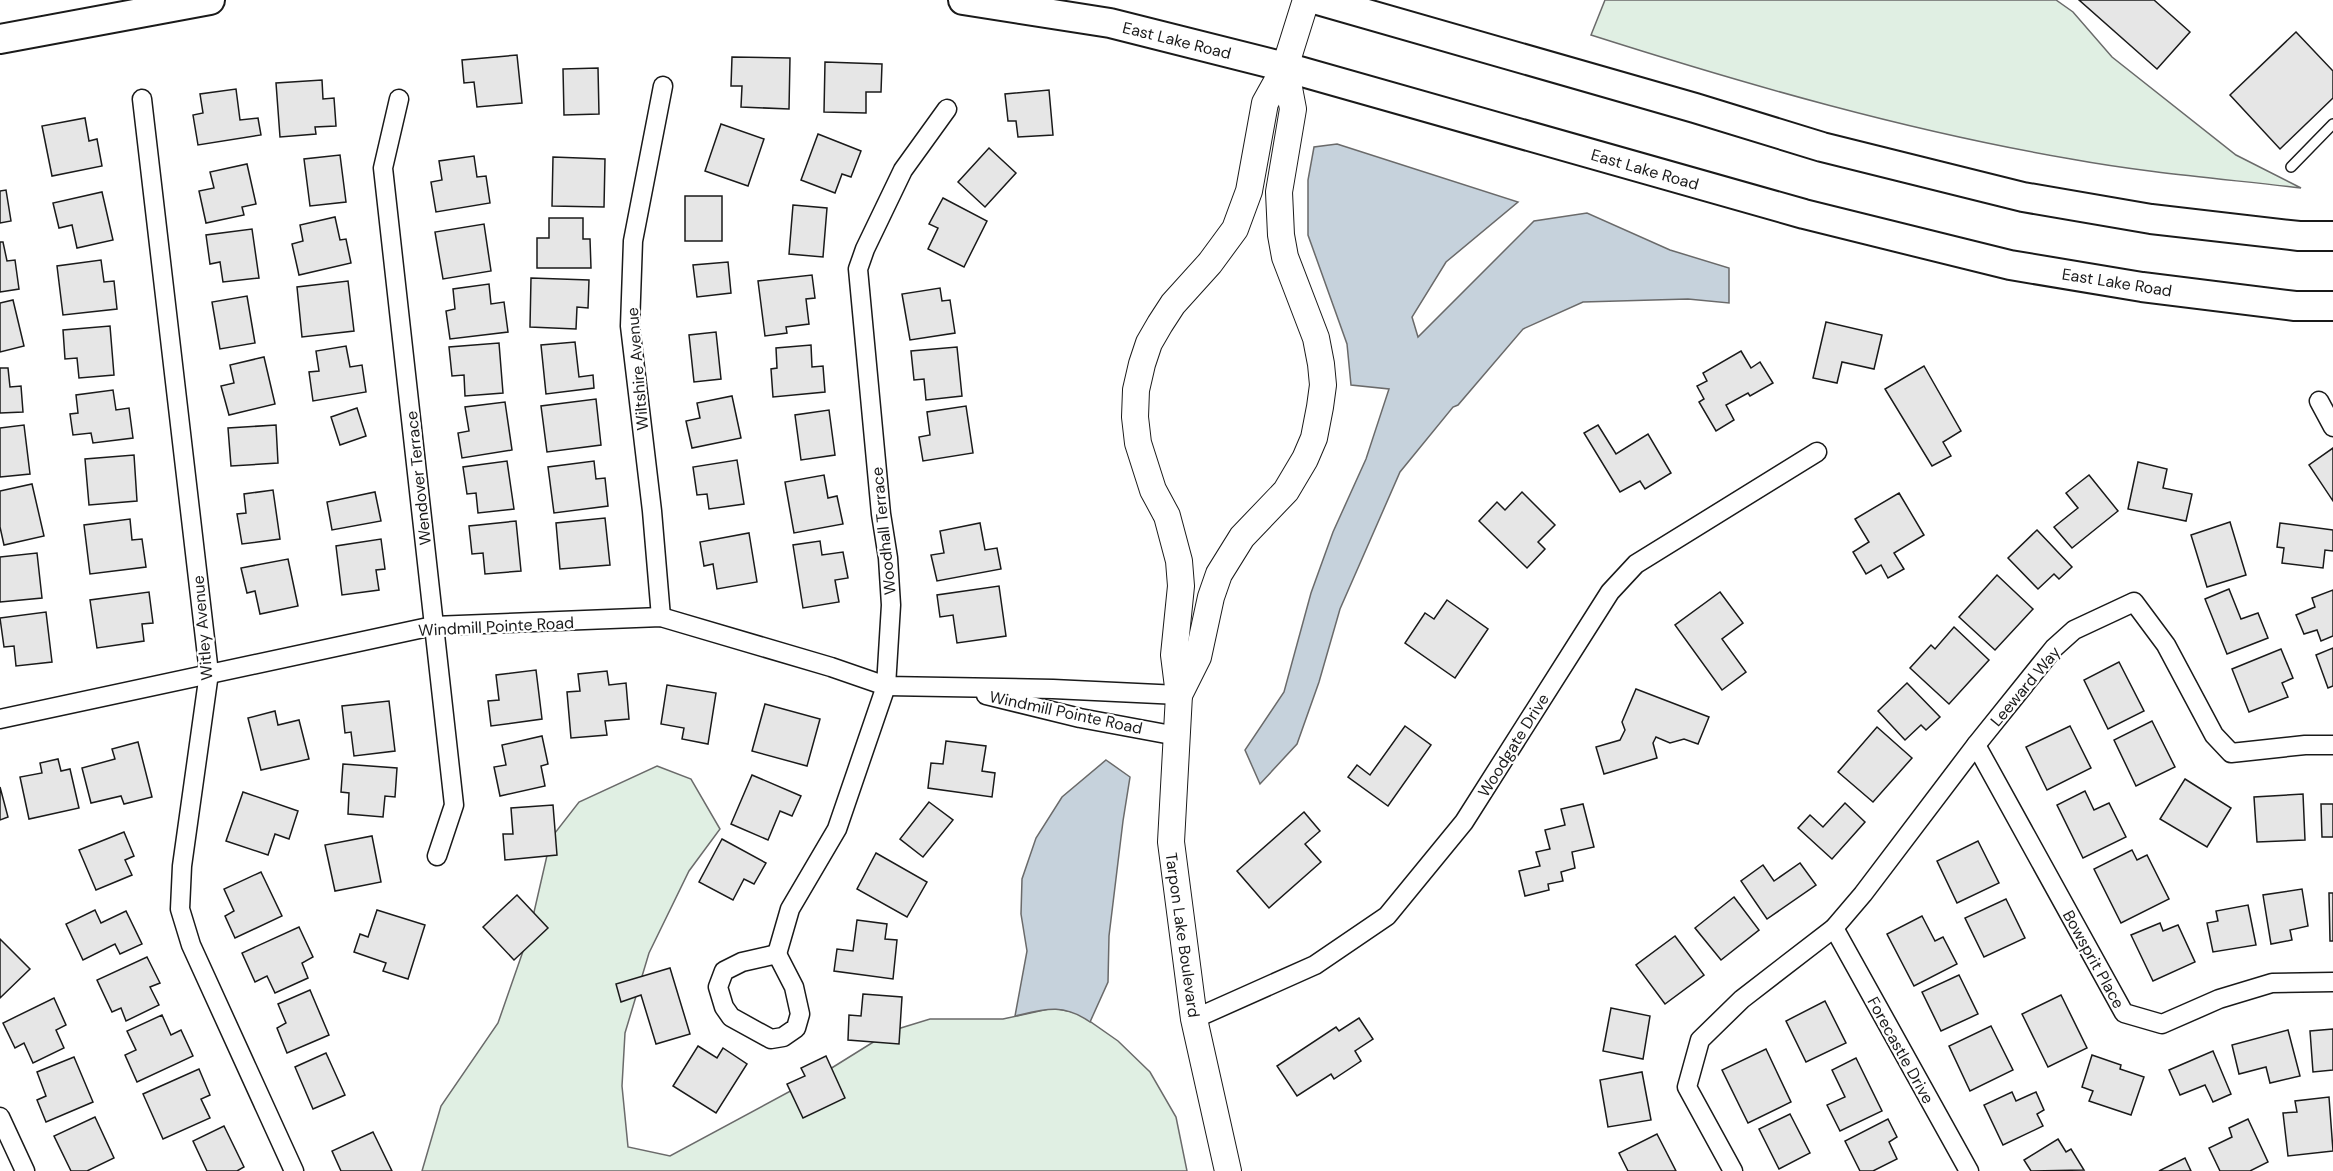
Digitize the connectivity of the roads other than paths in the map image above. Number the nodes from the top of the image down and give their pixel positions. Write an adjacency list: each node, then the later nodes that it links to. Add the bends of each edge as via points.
1 (210, 0): 5 (main road)
2 (963, 0): 6 (main road, East Lake Road, via 1110,23)
3 (1306, 0): 6 (street)
4 (1318, 0): 13 (main road, via 1822,147 2023,196 2151,219)
5 (0, 39)
6 (1286, 68): 14 (main road, East Lake Road, via 1804,214 2010,265 2142,287 2295,306); 23 (street, Tarpon Lake Boulevard, via 1293,109 1279,192 1281,235 1285,257 1316,338 1322,374 1320,407 1314,438 1291,484 1242,537 1219,574 1198,657); 23 (street, Tarpon Lake Boulevard, via 1265,103 1249,191 1235,230 1160,324 1136,390 1138,443 1170,525 1179,561 1181,586 1174,655)
7 (663, 86): 18 (street, Wiltshire Avenue, via 633,241 630,327)
8 (142, 99): 20 (street, Witley Avenue)
9 (399, 99): 19 (street, Wendover Terrace, via 383,168)
10 (946, 109): 21 (street, Woodhall Terrace, via 903,170 858,269 888,558 891,605)
11 (2333, 124): 12 (lane)
12 (2291, 167)
13 (2333, 237)
14 (2333, 306)
15 (2319, 401): 16 (street)
16 (2333, 427)
17 (1817, 452): 32 (street, Woodgate Drive, via 1636,564 1610,592 1464,822 1387,916 1315,965)
18 (661, 617): 19 (street, Windmill Pointe Road); 21 (street, Windmill Pointe Road)
19 (433, 626): 20 (street, Windmill Pointe Road); 28 (street, Wendover Terrace, via 454,806)
20 (209, 673): 24 (street, Windmill Pointe Road); 35 (street, Witley Avenue, via 182,867 180,909 191,945)
21 (886, 686): 22 (street, Windmill Pointe Road); 30 (street, Woodhall Terrace, via 837,829 790,909)
22 (955, 687): 23 (street, Windmill Pointe Road); 25 (street, Windmill Pointe Road, via 1080,718)
23 (1179, 695): 25 (street, Tarpon Lake Boulevard)
24 (0, 718)
25 (1177, 736): 32 (street, Tarpon Lake Boulevard, via 1171,842)
26 (1976, 745): 27 (street, Leeward Way, via 2054,648 2074,630 2134,602 2166,645 2214,735 2231,753); 29 (street, Leeward Way); 31 (street, Bowsprit Place, via 2124,1013 2162,1024 2219,999 2272,983)
27 (2333, 745)
28 (437, 856)
29 (1834, 928): 37 (street, Leeward Way, via 1742,999 1700,1040 1687,1087); 38 (street, Forecastle Drive)
30 (777, 954): 30 (street, via 742,962 724,971 718,987 731,1017 771,1039 783,1037 796,1028 801,1014 794,987)
31 (2333, 982)
32 (1194, 1019): 36 (street, Tarpon Lake Boulevard)
33 (0, 1117): 34 (street)
34 (25, 1171)
35 (294, 1171)
36 (1228, 1171)
37 (1733, 1171)
38 (1969, 1171)

